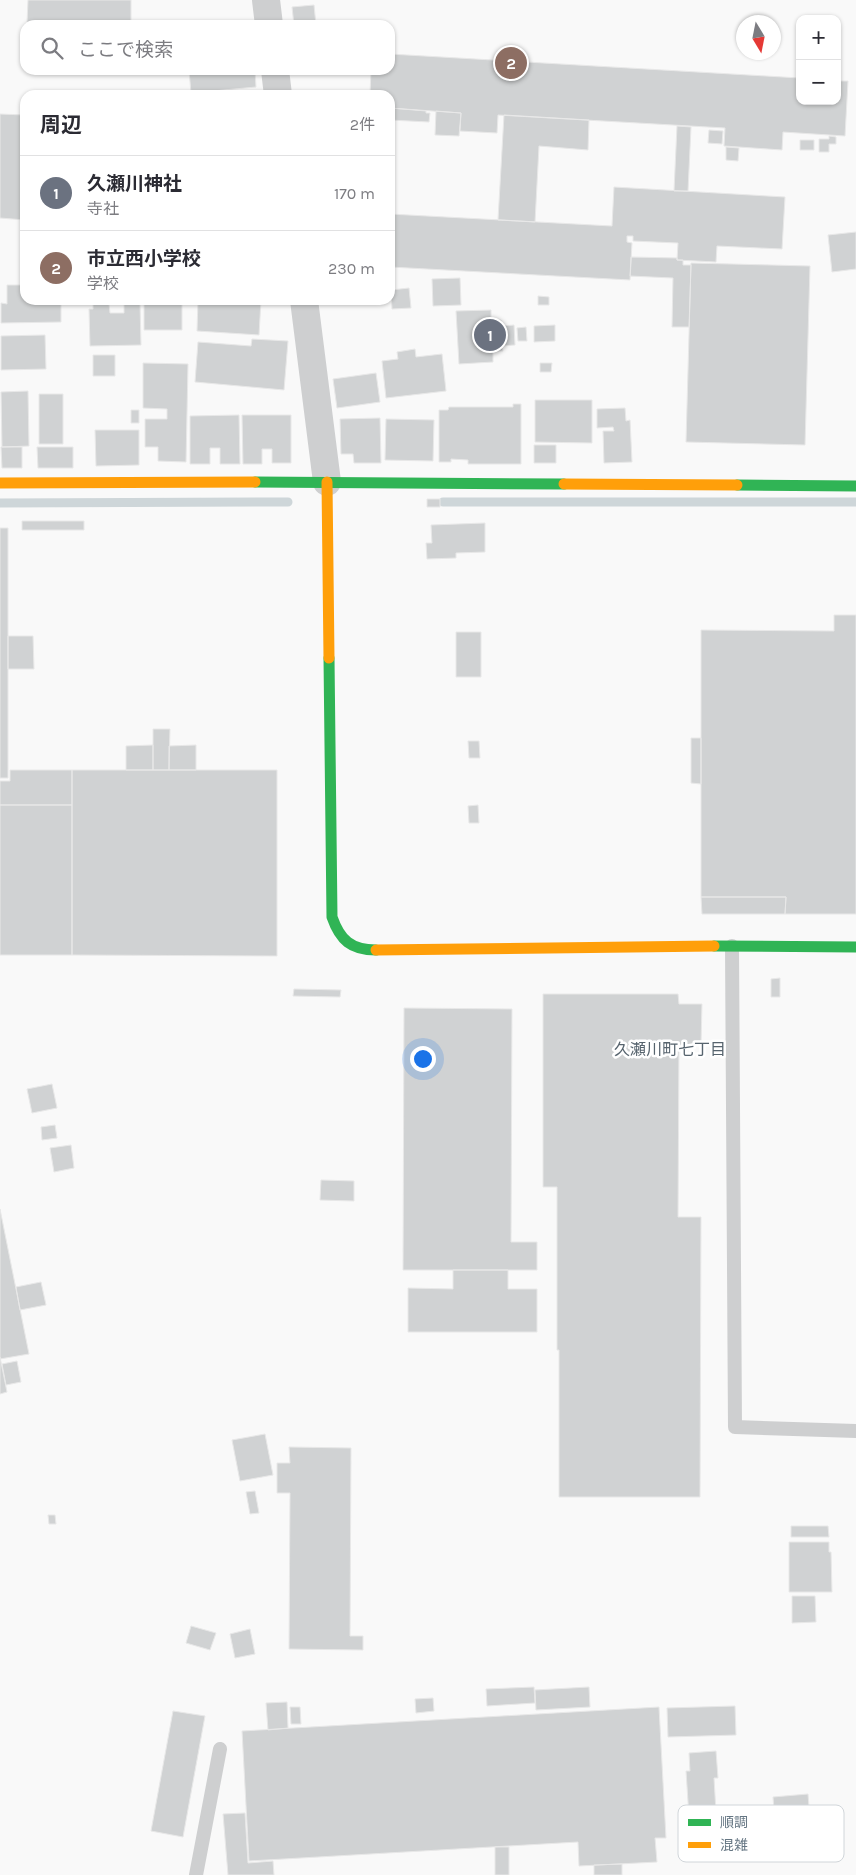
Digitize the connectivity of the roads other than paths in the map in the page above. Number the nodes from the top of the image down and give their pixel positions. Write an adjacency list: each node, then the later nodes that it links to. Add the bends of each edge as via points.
1 (266, 0): 2 (street)
2 (268, 20)
3 (276, 75): 4 (street)
4 (277, 90)
5 (305, 305): 6 (street)
6 (327, 482): 7 (street); 8 (street); 9 (street, via 332,917 338,935 360,950)
7 (0, 483)
8 (856, 486)
9 (732, 946): 10 (street); 11 (lane, via 735,1426)
10 (856, 947)
11 (856, 1431)
12 (220, 1749): 13 (lane)
13 (196, 1875)

